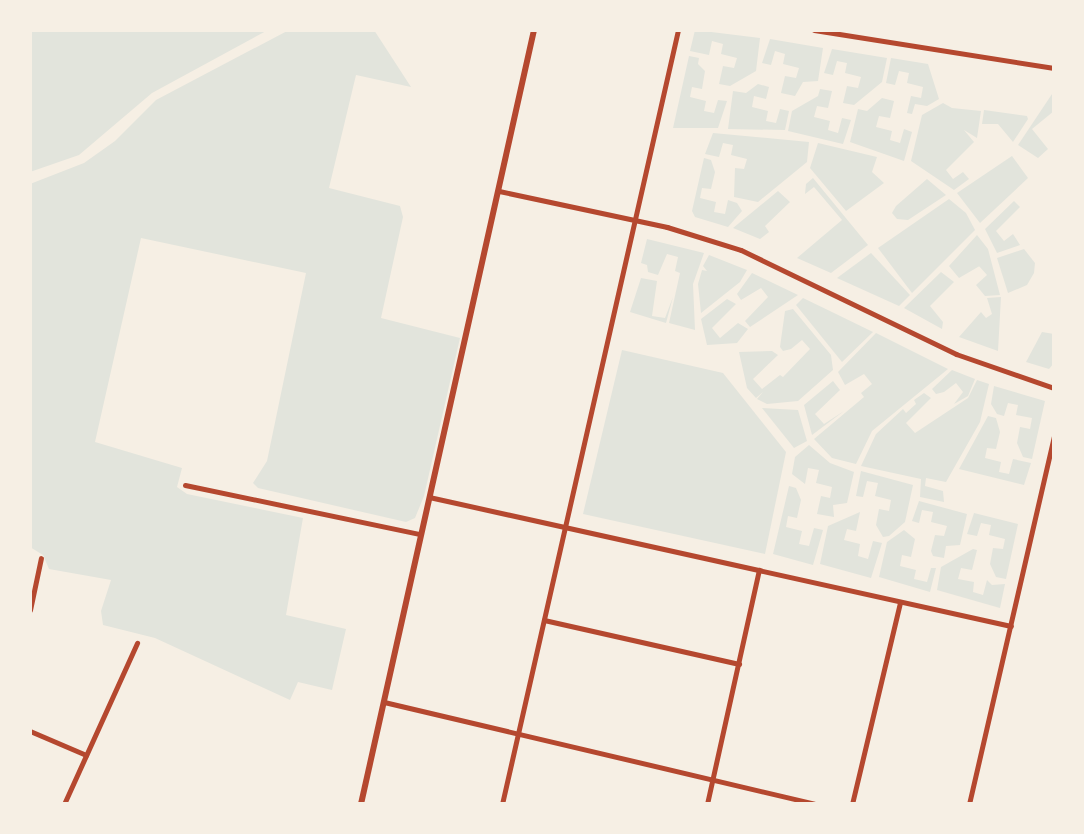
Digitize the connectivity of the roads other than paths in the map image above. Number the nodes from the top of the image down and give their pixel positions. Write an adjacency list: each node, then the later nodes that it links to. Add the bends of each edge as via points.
1 (534, 30): 5 (street)
2 (678, 30): 6 (street)
3 (814, 30): 4 (street)
4 (1054, 68)
5 (498, 191): 6 (street); 10 (street)
6 (635, 220): 7 (street, via 742,250 956,354); 11 (street)
7 (1054, 388)
8 (1054, 436): 18 (street)
9 (184, 485): 12 (street)
10 (430, 497): 11 (street); 12 (street)
11 (565, 527): 14 (street); 17 (street)
12 (420, 534): 21 (street)
13 (41, 558): 16 (street)
14 (760, 570): 15 (street); 20 (street)
15 (900, 602): 18 (street); 31 (street)
16 (30, 610)
17 (544, 620): 20 (street); 23 (street)
18 (1011, 626): 32 (street)
19 (137, 643): 24 (street)
20 (739, 664): 25 (street)
21 (384, 702): 23 (street); 27 (street)
22 (30, 731): 24 (street)
23 (518, 733): 25 (street); 28 (street)
24 (86, 754): 26 (street)
25 (713, 778): 29 (street); 30 (street)
26 (64, 804)
27 (361, 804)
28 (502, 804)
29 (707, 804)
30 (814, 804)
31 (852, 804)
32 (969, 804)

